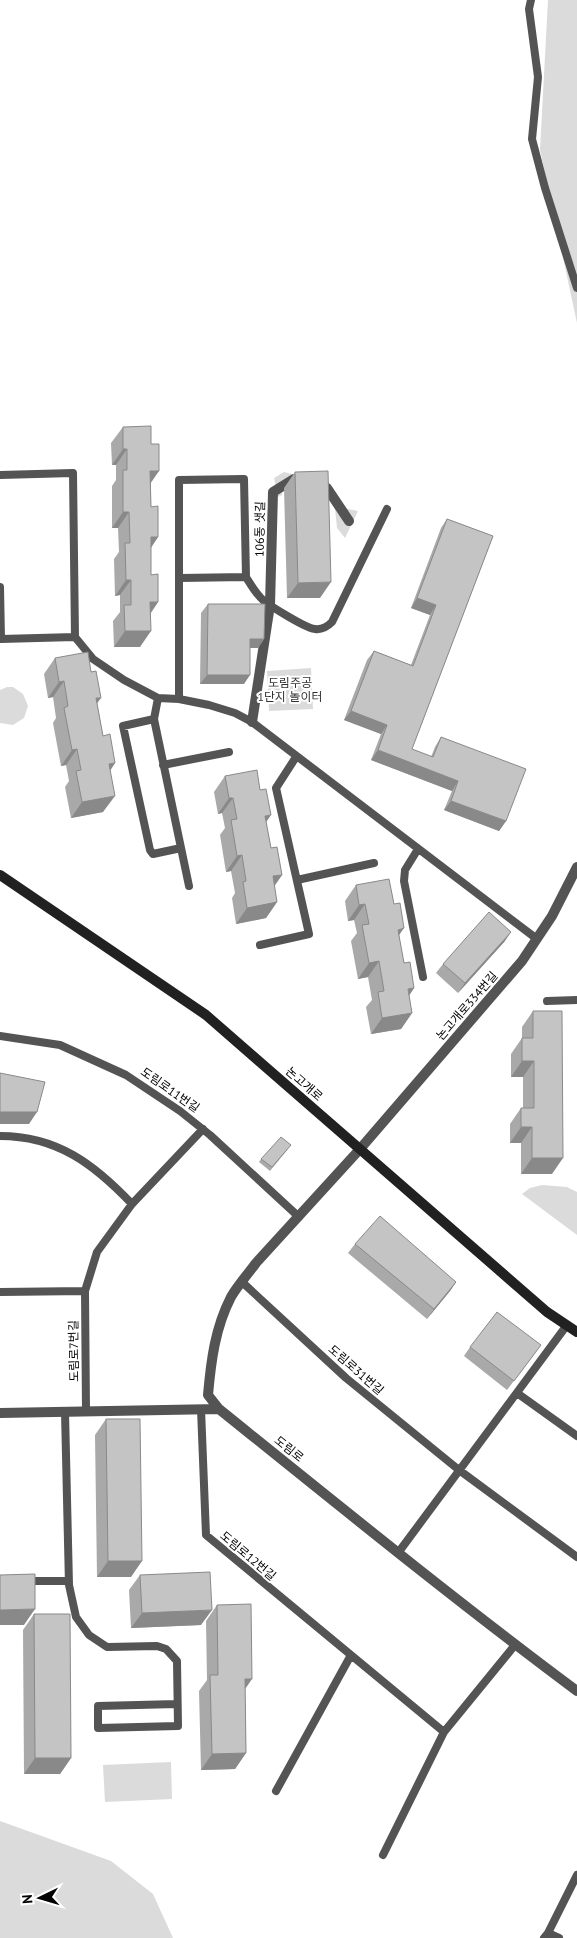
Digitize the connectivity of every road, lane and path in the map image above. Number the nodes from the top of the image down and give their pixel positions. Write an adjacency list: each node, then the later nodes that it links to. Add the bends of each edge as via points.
1 (532, 0): 2 (lane, via 529,9 538,77 532,139)
2 (577, 288)
3 (0, 475): 10 (lane, via 73,473)
4 (387, 509): 9 (lane, via 329,626 312,629)
5 (349, 521): 9 (street, 106동 샛길, via 327,488 294,480 273,492)
6 (246, 577): 7 (lane); 7 (lane, via 244,479 235,479 179,480); 9 (lane, via 261,599)
7 (180, 578): 12 (lane)
8 (0, 587): 10 (lane, via 1,639)
9 (270, 605): 14 (street)
10 (75, 637): 11 (lane, via 93,659)
11 (158, 698): 12 (lane); 13 (lane)
12 (180, 698): 14 (lane, via 236,713)
13 (154, 719): 17 (lane); 18 (lane, via 123,726 150,850 153,854)
14 (252, 722): 16 (lane)
15 (229, 752): 17 (lane)
16 (296, 757): 19 (lane); 23 (lane, via 276,788)
17 (164, 766): 18 (lane)
18 (181, 848): 24 (lane)
19 (418, 849): 25 (lane); 27 (lane, via 405,870 404,881)
20 (374, 863): 23 (lane)
21 (577, 867): 25 (street, 논고개로334번길)
22 (0, 875): 33 (main road, 논고개로, via 206,1015)
23 (297, 880): 26 (lane, via 308,934)
24 (189, 886)
25 (537, 939): 33 (street, 논고개로334번길, via 522,961)
26 (260, 945)
27 (423, 976)
28 (577, 1000): 29 (lane)
29 (548, 1001)
30 (0, 1036): 31 (lane, 도림로11번길, via 60,1045 88,1056 126,1074)
31 (203, 1129): 34 (lane, 도림로7번길); 35 (lane, 도림로11번길)
32 (0, 1136): 34 (lane, via 40,1140 68,1151 94,1167)
33 (360, 1150): 35 (street); 39 (main road, 논고개로)
34 (132, 1204): 37 (lane, 도림로7번길, via 97,1252)
35 (298, 1217): 36 (street)
36 (242, 1282): 42 (street, via 216,1334 208,1395); 48 (lane, 도림로31번길, via 346,1378)
37 (85, 1291): 38 (lane); 45 (lane, 도림로7번길)
38 (0, 1292)
39 (567, 1326): 40 (main road, 논고개로); 41 (lane)
40 (577, 1332)
41 (517, 1393): 47 (lane); 48 (lane)
42 (219, 1408): 43 (street); 49 (street, 도림로)
43 (201, 1409): 45 (street); 54 (lane, 도림로12번길, via 206,1535)
44 (65, 1412): 45 (street); 46 (street); 52 (lane, via 64,1552)
45 (86, 1412)
46 (0, 1414)
47 (577, 1436)
48 (460, 1470): 49 (lane); 50 (lane, 도림로31번길)
49 (398, 1553): 53 (street, 도림로)
50 (577, 1557)
51 (20, 1581): 52 (lane)
52 (69, 1581): 56 (lane, via 76,1617 89,1635 107,1647 157,1646 174,1657 177,1661)
53 (515, 1644): 55 (street, 도림로); 57 (lane)
54 (351, 1655): 57 (lane, 도림로12번길); 58 (lane)
55 (577, 1691)
56 (178, 1704): 56 (lane, via 178,1726 98,1728 98,1706)
57 (444, 1732): 59 (lane)
58 (276, 1791)
59 (383, 1855)
60 (577, 1874): 61 (lane)
61 (546, 1935): 62 (lane)
62 (559, 1938)

